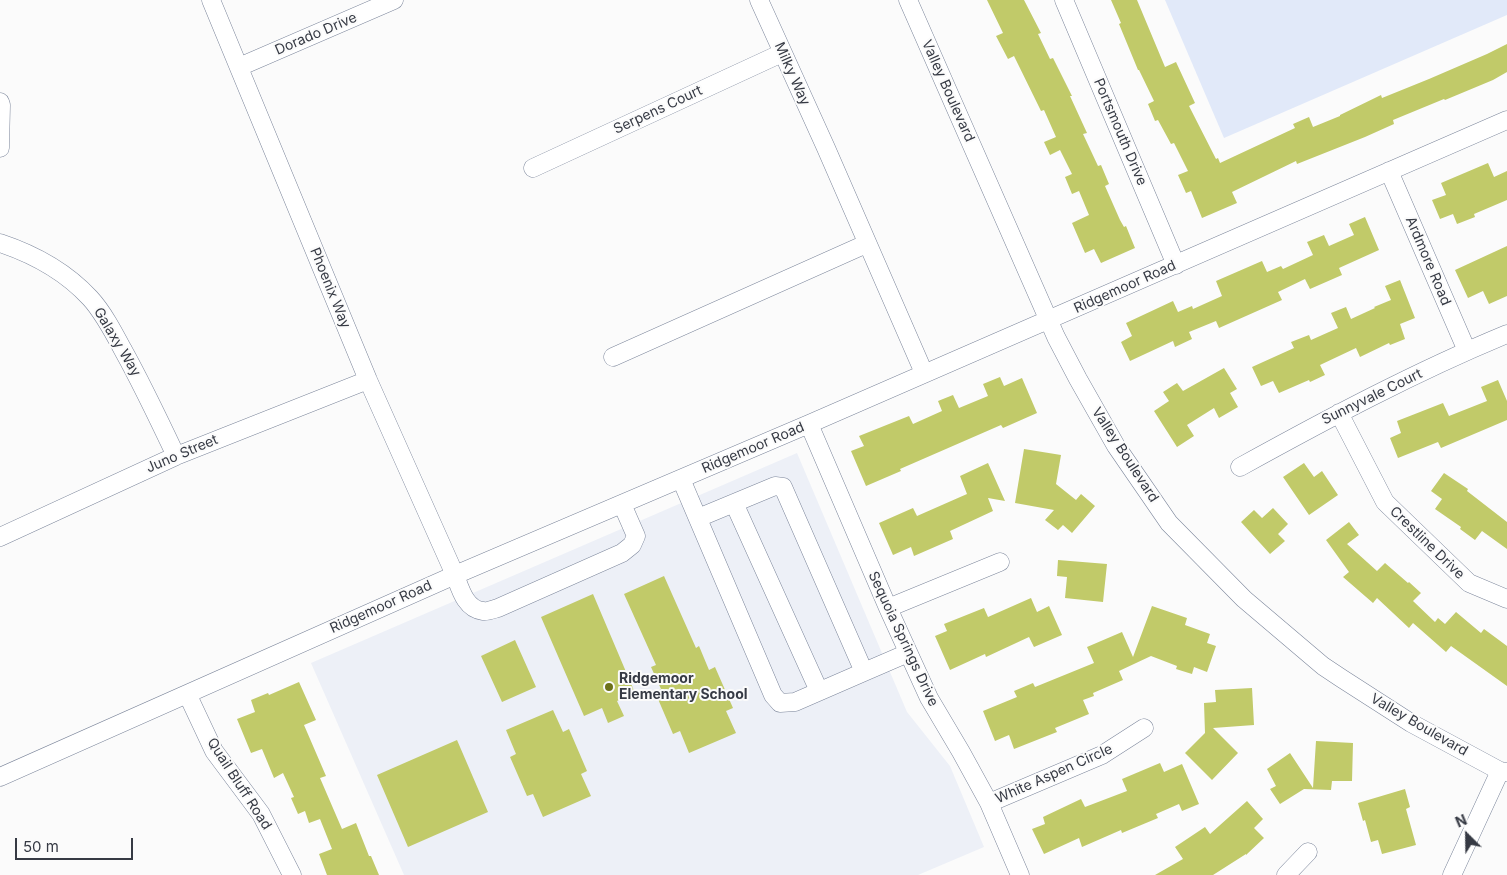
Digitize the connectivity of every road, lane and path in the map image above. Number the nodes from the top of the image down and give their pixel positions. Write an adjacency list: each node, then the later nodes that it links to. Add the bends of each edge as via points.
1 (211, 0): 7 (street, Phoenix Way)
2 (394, 0): 7 (street, Dorado Drive)
3 (759, 0): 6 (street, Milky Way)
4 (908, 0): 16 (street, Valley Boulevard)
5 (1064, 0): 15 (street, Portsmouth Drive)
6 (782, 53): 11 (street, Serpens Court); 14 (street, Milky Way)
7 (239, 67): 21 (street, Phoenix Way)
8 (0, 102): 10 (street)
9 (1507, 120): 12 (street, Ridgemoor Road)
10 (0, 148)
11 (533, 168)
12 (1389, 171): 15 (street, Ridgemoor Road); 18 (street, Ardmore Road)
13 (0, 243): 24 (street, Galaxy Way, via 21,250 61,273 91,299 145,388)
14 (866, 244): 19 (street); 20 (street, Milky Way)
15 (1176, 265): 16 (street, Ridgemoor Road)
16 (1049, 320): 20 (street, Ridgemoor Road); 40 (street, Valley Boulevard, via 1116,446 1169,522 1244,599 1335,674 1411,723)
17 (1507, 334): 18 (street, Sunnyvale Court)
18 (1467, 351): 22 (street, Sunnyvale Court)
19 (613, 357)
20 (924, 374): 23 (street, Ridgemoor Road)
21 (368, 380): 24 (street, Juno Street); 32 (street, Phoenix Way)
22 (1339, 413): 25 (street, Sunnyvale Court); 33 (street, Crestline Drive, via 1385,502 1469,582)
23 (809, 424): 26 (street, Ridgemoor Road); 34 (street, Sequoia Springs Drive)
24 (176, 456): 30 (street, Juno Street)
25 (1240, 467)
26 (681, 479): 28 (street, Ridgemoor Road); 29 (street)
27 (734, 502): 29 (street); 36 (street, via 775,486 783,487); 37 (street)
28 (622, 504): 32 (street, Ridgemoor Road); 32 (street, Phoenix Way, via 636,536 632,545 622,553 498,608 483,612 470,606)
29 (698, 518): 37 (street, via 773,695 780,703 795,702)
30 (0, 537)
31 (1000, 562): 34 (street)
32 (455, 575): 38 (street, Ridgemoor Road)
33 (1507, 599)
34 (888, 608): 35 (street, Sequoia Springs Drive)
35 (908, 653): 36 (street); 42 (street, Sequoia Springs Drive, via 929,698)
36 (864, 672): 37 (street)
37 (819, 691)
38 (189, 693): 41 (street, Ridgemoor Road); 44 (street, Quail Bluff Road, via 214,751 261,814)
39 (1144, 728): 42 (street, White Aspen Circle, via 1102,755)
40 (1504, 772): 47 (street)
41 (0, 777)
42 (989, 803): 45 (street, Sequoia Springs Drive)
43 (1308, 852): 46 (street)
44 (292, 875)
45 (1020, 875)
46 (1286, 875)
47 (1452, 875)

